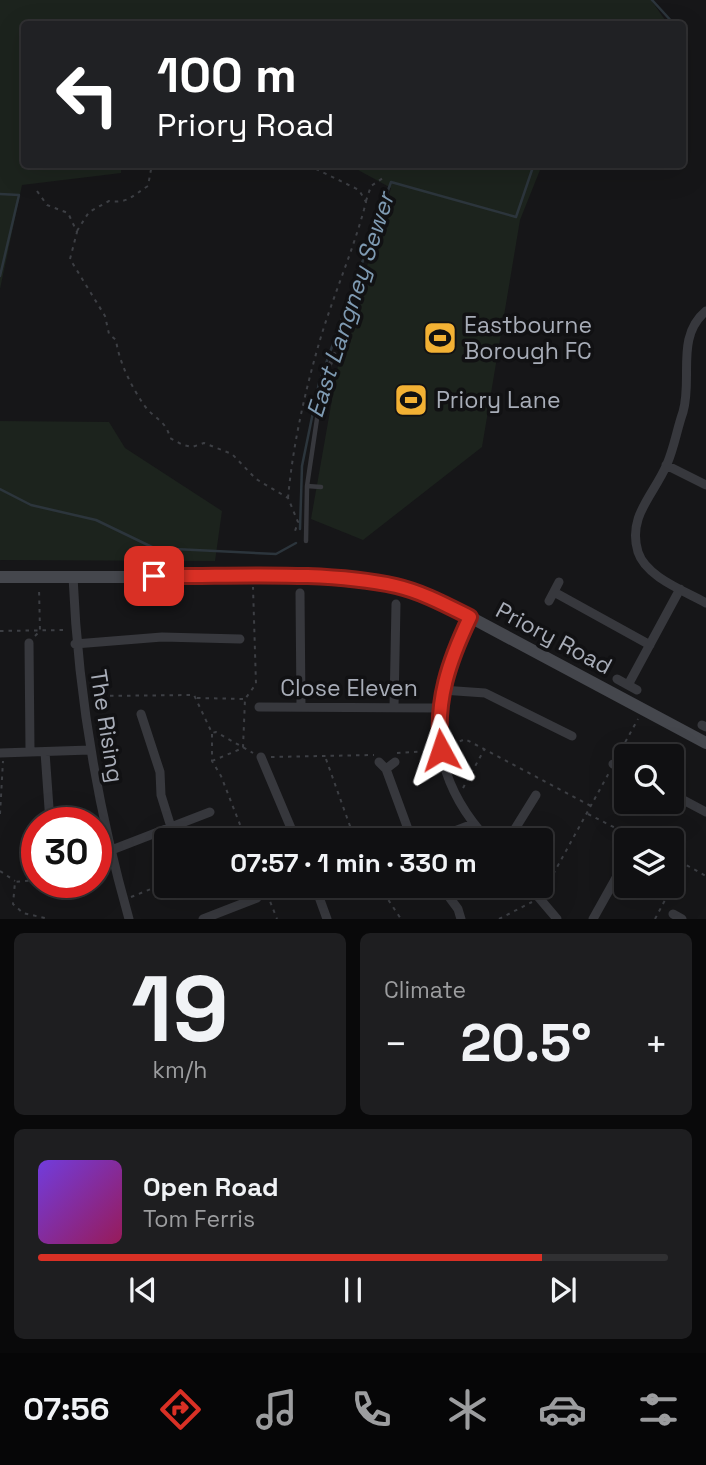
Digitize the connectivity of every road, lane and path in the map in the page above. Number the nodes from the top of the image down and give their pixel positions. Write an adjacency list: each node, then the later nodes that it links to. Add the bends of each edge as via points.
1 (151, 168): 6 (path, via 148,186 133,199 109,201 89,212)
2 (314, 168): 5 (path, via 359,190)
3 (383, 178): 5 (path, via 371,186)
4 (37, 191): 6 (path, via 47,205 68,213)
5 (366, 202): 13 (path, via 320,340 292,456)
6 (77, 232): 13 (path, via 70,259 105,316 118,355 143,403 167,424 170,438 192,447 204,443 232,454 256,479)
7 (706, 311): 9 (street, via 687,340 685,403)
8 (334, 354): 11 (lane, via 323,385)
9 (666, 465): 10 (street); 21 (street, via 644,501 634,531 639,555 653,572)
10 (706, 485)
11 (307, 486): 12 (lane); 15 (lane)
12 (321, 487)
13 (288, 498): 14 (path, via 298,522)
14 (294, 534)
15 (306, 541)
16 (38, 576): 17 (street, Priory Road); 18 (street, Priory Road); 28 (path)
17 (0, 577)
18 (73, 577): 19 (street, Priory Road); 26 (street, The Rising)
19 (253, 578): 25 (street, Priory Road, via 307,577 397,586); 37 (path, via 256,684)
20 (559, 582): 32 (street, via 551,596)
21 (680, 589): 23 (street); 32 (street)
22 (300, 593): 40 (street)
23 (706, 603)
24 (396, 604): 39 (street)
25 (470, 617): 34 (street, via 452,653); 42 (street, Priory Road)
26 (75, 629): 28 (path); 31 (street, The Rising)
27 (0, 631): 28 (path)
28 (40, 631): 30 (path)
29 (240, 639): 31 (street)
30 (29, 643): 49 (street)
31 (75, 644): 35 (street, The Rising)
32 (650, 645): 33 (street, via 633,687)
33 (617, 679)
34 (442, 690): 41 (street); 45 (street, via 485,693)
35 (81, 696): 36 (path); 50 (street, The Rising)
36 (196, 698): 37 (path); 44 (path)
37 (245, 699): 47 (path)
38 (259, 707): 40 (street, Close Eleven)
39 (394, 707): 40 (street, Close Eleven); 41 (street, Close Eleven)
40 (301, 708)
41 (438, 708): 51 (street)
42 (644, 710): 46 (street, Priory Road); 59 (path)
43 (141, 714): 71 (street)
44 (212, 733): 47 (path); 57 (path)
45 (572, 736)
46 (706, 743)
47 (243, 748): 54 (path); 57 (path)
48 (484, 749): 51 (path, via 465,739); 61 (path); 63 (path)
49 (30, 750): 52 (street); 53 (street)
50 (90, 750): 52 (street); 65 (street, The Rising)
51 (441, 750): 56 (path); 61 (street)
52 (46, 752): 64 (street)
53 (2, 753): 69 (path)
54 (261, 757): 55 (path); 73 (street)
55 (326, 758): 58 (path); 74 (path)
56 (392, 758): 58 (street)
57 (212, 761): 72 (path)
58 (381, 762): 75 (street)
59 (613, 764): 63 (path)
60 (536, 795): 78 (street)
61 (457, 800): 70 (street)
62 (684, 800): 67 (street)
63 (591, 806): 68 (path)
64 (49, 807)
65 (101, 807)
66 (210, 812): 71 (street)
67 (706, 812)
68 (587, 813): 79 (path); 84 (path)
69 (0, 814)
70 (473, 824): 76 (street); 77 (street)
71 (171, 827): 80 (street)
72 (241, 828)
73 (291, 828)
74 (351, 828)
75 (407, 828)
76 (462, 828)
77 (477, 828)
78 (515, 828)
79 (616, 828)
80 (112, 850)
81 (112, 861): 97 (street, The Rising)
82 (684, 864): 85 (path)
83 (0, 871): 88 (path)
84 (553, 874)
85 (706, 876)
86 (21, 881): 88 (path)
87 (614, 881): 108 (street)
88 (15, 882): 101 (path, via 13,904 23,913)
89 (154, 888): 97 (path)
90 (257, 898): 103 (street)
91 (269, 898): 104 (path)
92 (320, 898): 100 (street)
93 (387, 898): 105 (path)
94 (450, 898): 99 (street)
95 (540, 898): 106 (path); 107 (street)
96 (666, 898): 109 (path)
97 (124, 900): 102 (street, The Rising)
98 (337, 914): 100 (street)
99 (462, 914)
100 (327, 918)
101 (49, 919)
102 (129, 919)
103 (203, 919)
104 (277, 919)
105 (401, 919)
106 (499, 919)
107 (557, 919)
108 (593, 919)
109 (655, 919)

